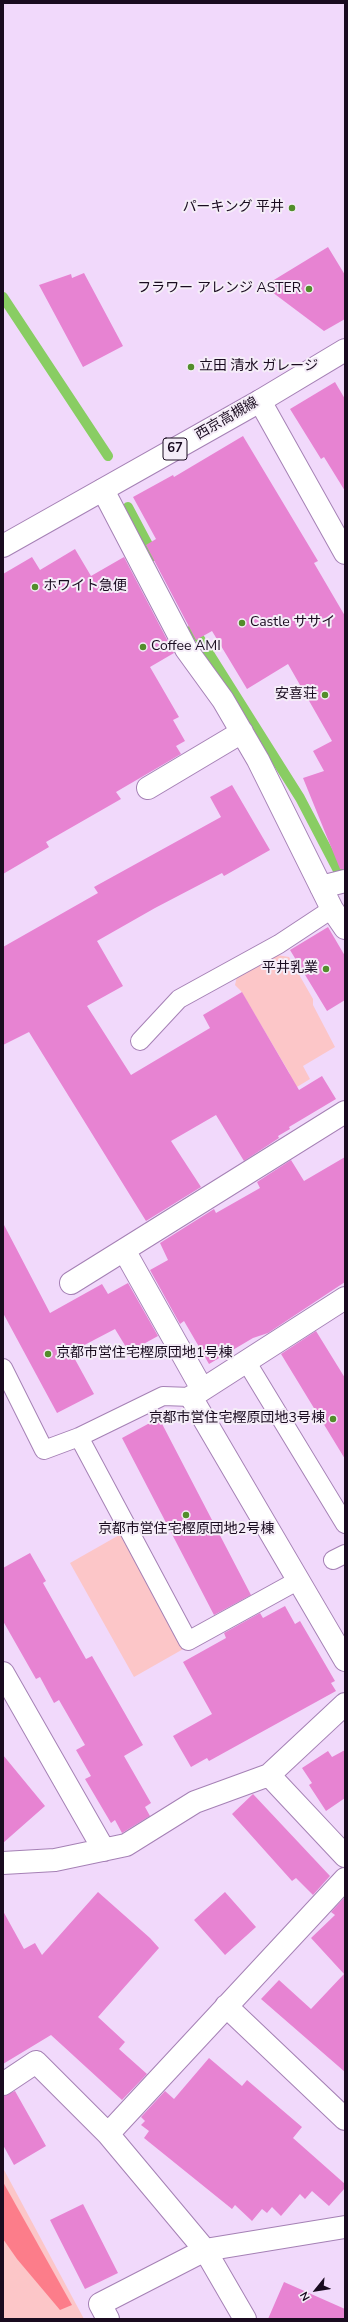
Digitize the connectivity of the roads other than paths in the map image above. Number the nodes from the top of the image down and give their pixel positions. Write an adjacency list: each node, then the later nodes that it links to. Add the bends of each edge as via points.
1 (345, 350): 2 (street, 西京高槻線 / 67)
2 (260, 401): 3 (street, 西京高槻線 / 67); 5 (street)
3 (102, 490): 4 (street, 西京高槻線 / 67); 6 (street, via 186,649 223,700)
4 (3, 546)
5 (345, 552)
6 (242, 732): 7 (street); 9 (street)
7 (148, 788)
8 (345, 881): 9 (street)
9 (321, 887): 10 (street)
10 (332, 909): 11 (street); 12 (lane, via 279,944 179,999)
11 (345, 928)
12 (140, 1041)
13 (345, 1112): 14 (street)
14 (124, 1250): 15 (street); 19 (street)
15 (71, 1282)
16 (345, 1298): 17 (street)
17 (246, 1361): 19 (street); 21 (lane)
18 (3, 1368): 20 (lane, via 44,1450)
19 (196, 1393): 20 (lane, via 163,1396); 22 (street)
20 (79, 1437): 22 (lane, via 188,1641)
21 (345, 1524)
22 (297, 1581): 23 (street)
23 (345, 1660)
24 (3, 1673): 27 (street)
25 (345, 1704): 26 (street)
26 (269, 1775): 27 (street, via 195,1802 126,1845); 28 (street)
27 (104, 1850): 29 (street, via 55,1860)
28 (345, 1856)
29 (3, 1863)
30 (345, 1879): 31 (street)
31 (226, 2006): 33 (street); 34 (street)
32 (3, 2084): 34 (street, via 36,2062)
33 (345, 2119)
34 (108, 2134): 36 (street)
35 (345, 2227): 36 (street)
36 (205, 2250): 37 (street, via 100,2304); 38 (street)
37 (108, 2319)
38 (245, 2319)

